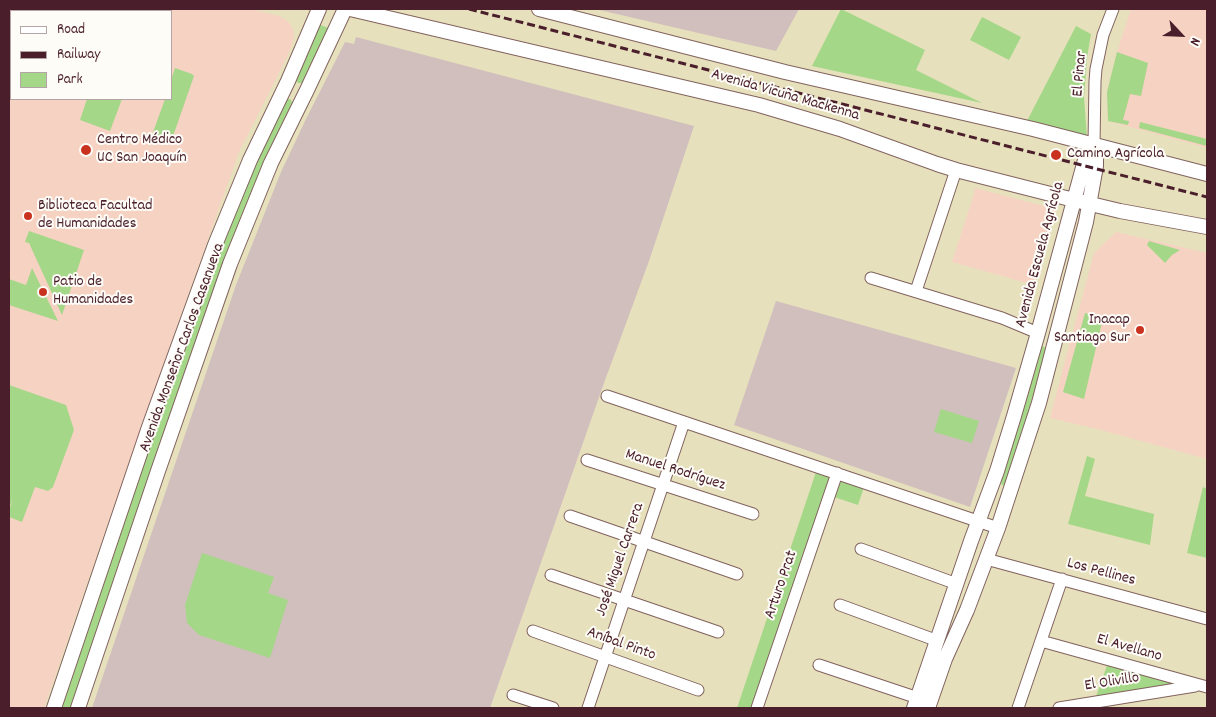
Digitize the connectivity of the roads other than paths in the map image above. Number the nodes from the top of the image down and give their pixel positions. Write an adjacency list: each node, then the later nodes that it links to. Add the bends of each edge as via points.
1 (320, 9): 47 (main road, Avenida Monseñor Carlos Casanueva, via 250,160 215,245 149,427)
2 (346, 9): 48 (main road, Avenida Monseñor Carlos Casanueva, via 271,163 228,272)
3 (350, 9): 7 (main road, Avenida Vicuña Mackenna, via 776,110 840,128)
4 (539, 9): 6 (main road, Avenida Vicuña Mackenna, via 785,72)
5 (1113, 9): 6 (street, El Pinar, via 1103,35 1096,69)
6 (1094, 145): 8 (main road, Avenida Vicuña Mackenna); 9 (main road, Avenida Escuela Agrícola, via 1086,158); 10 (main road, Avenida Escuela Agrícola, via 1096,160)
7 (956, 170): 9 (main road, Avenida Vicuña Mackenna); 13 (street)
8 (1207, 174)
9 (1074, 200): 10 (main road, Avenida Vicuña Mackenna); 14 (main road, Avenida Escuela Agrícola)
10 (1090, 204): 11 (main road, Avenida Vicuña Mackenna); 15 (main road, Avenida Escuela Agrícola)
11 (1207, 228)
12 (871, 278): 13 (street)
13 (916, 291): 14 (street)
14 (1038, 333): 15 (main road); 19 (main road, Avenida Escuela Agrícola)
15 (1054, 344): 22 (main road, Avenida Escuela Agrícola)
16 (607, 396): 17 (street)
17 (684, 422): 20 (street); 21 (street, José Miguel Carrera)
18 (587, 460): 21 (street, Manuel Rodríguez)
19 (997, 470): 22 (main road, via 1000,486); 25 (main road, Avenida Escuela Agrícola)
20 (837, 473): 25 (street); 51 (street, Arturo Prat)
21 (664, 484): 23 (street, Manuel Rodríguez); 27 (street, José Miguel Carrera)
22 (1011, 490): 26 (main road, Avenida Escuela Agrícola)
23 (753, 514)
24 (570, 516): 27 (street)
25 (978, 521): 26 (street); 33 (main road, Avenida Escuela Agrícola)
26 (998, 528): 29 (main road, Avenida Escuela Agrícola)
27 (644, 542): 30 (street); 34 (street, José Miguel Carrera)
28 (861, 549): 33 (street)
29 (986, 559): 32 (street, Los Pellines); 46 (main road, Avenida Escuela Agrícola, via 967,610)
30 (737, 574)
31 (551, 575): 34 (street)
32 (1062, 579): 36 (street, Los Pellines); 40 (street)
33 (957, 584): 39 (main road, Avenida Escuela Agrícola)
34 (624, 600): 38 (street); 41 (street, José Miguel Carrera)
35 (840, 605): 39 (street)
36 (1207, 619)
37 (533, 631): 41 (street, Aníbal Pinto)
38 (718, 632)
39 (938, 641): 46 (main road, Avenida Escuela Agrícola)
40 (1041, 641): 43 (street, El Avellano); 52 (street)
41 (605, 657): 44 (street, Aníbal Pinto); 50 (street, José Miguel Carrera)
42 (819, 666): 46 (street)
43 (1204, 686): 53 (street, El Olivillo)
44 (698, 690)
45 (513, 695): 49 (street)
46 (923, 704)
47 (54, 708)
48 (78, 708)
49 (553, 708)
50 (588, 708)
51 (757, 708)
52 (1018, 708)
53 (1059, 708)

